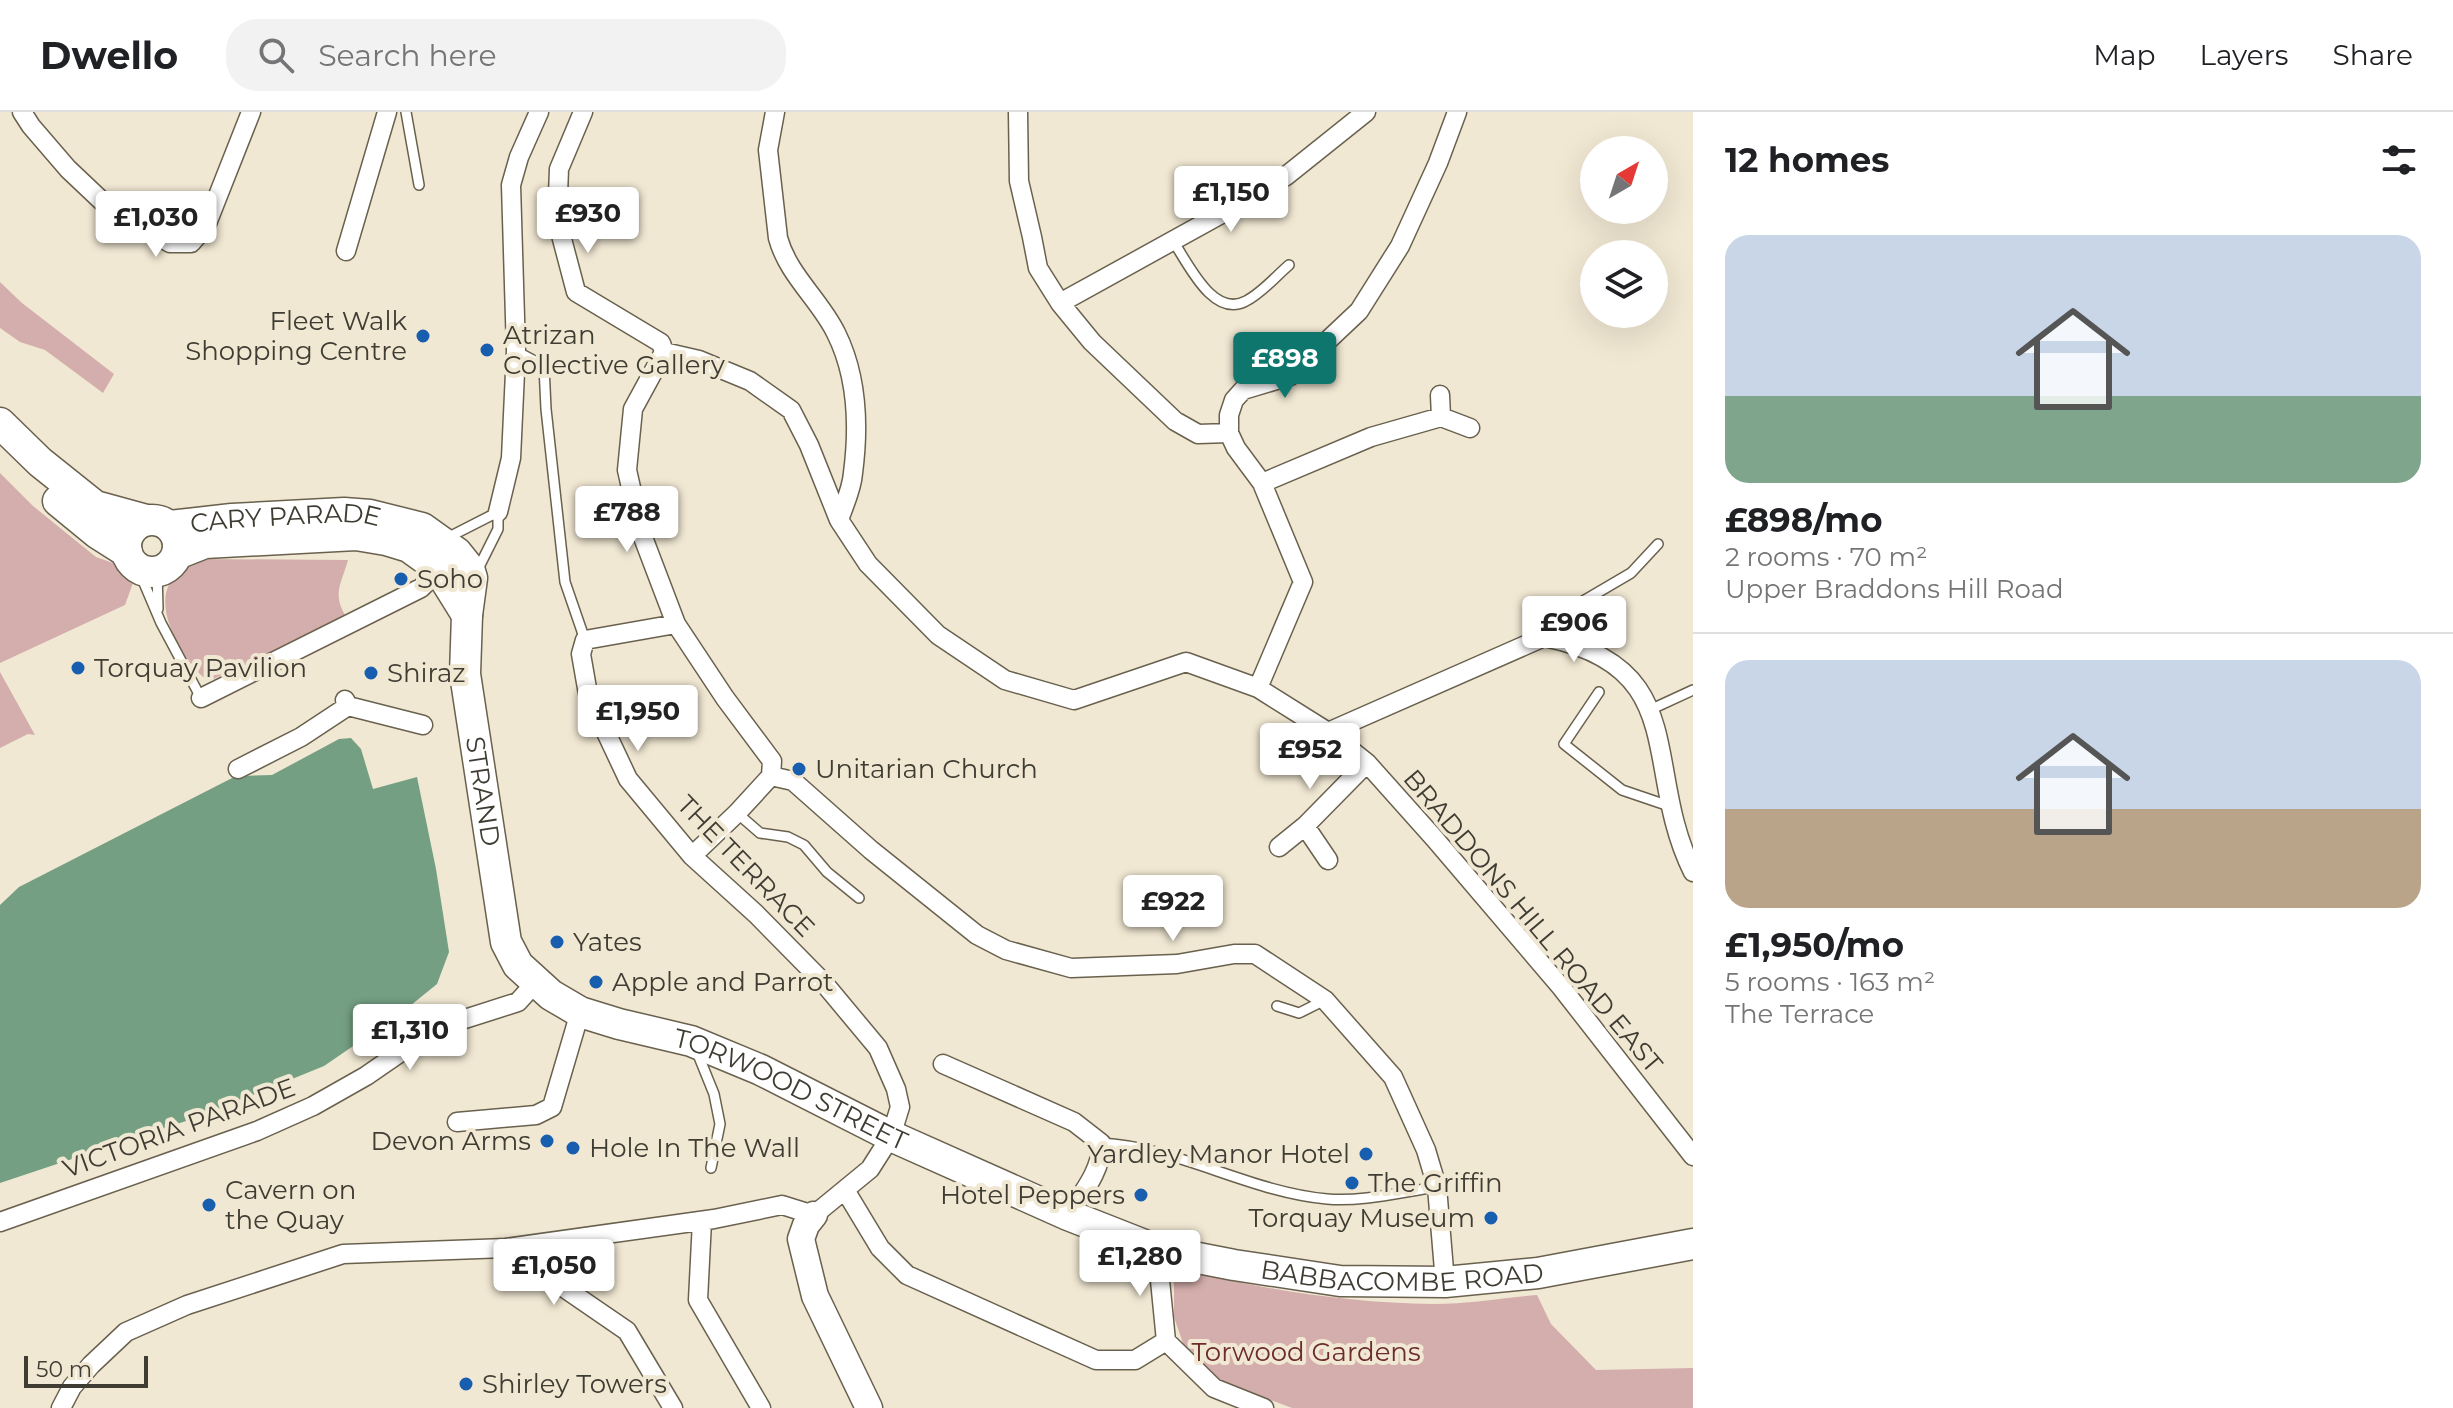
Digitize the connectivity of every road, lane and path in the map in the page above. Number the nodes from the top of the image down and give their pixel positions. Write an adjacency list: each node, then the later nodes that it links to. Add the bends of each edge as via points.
1 (22, 112): 2 (street, via 68,169 105,204 170,243 191,243 206,226)
2 (251, 112)
3 (387, 112): 13 (street)
4 (406, 112): 11 (lane)
5 (539, 112): 16 (street, via 511,185)
6 (583, 112): 17 (street, via 559,169 557,220 576,292 646,332)
7 (775, 112): 27 (street, via 768,150 781,249 836,333 855,395 853,475)
8 (1018, 112): 15 (street, via 1019,181 1038,268)
9 (1366, 112): 12 (street, via 1286,176)
10 (1457, 112): 22 (street, via 1400,246 1359,311 1290,376 1243,390 1229,415)
11 (419, 185)
12 (1173, 241): 14 (lane, via 1213,299 1229,305 1245,302); 15 (street)
13 (346, 251)
14 (1289, 265)
15 (1060, 303): 22 (street, via 1092,342 1175,421 1198,434)
16 (516, 351): 25 (street, via 511,458); 36 (lane, THE TERRACE, via 544,366 565,582)
17 (664, 352): 27 (street, BRADDONS HILL ROAD EAST, via 750,381 791,410); 35 (street, via 633,409 627,470 641,532)
18 (1440, 395): 19 (street)
19 (1441, 417): 21 (street); 24 (street, via 1371,437)
20 (0, 423): 30 (main road, via 40,462)
21 (1470, 428)
22 (1229, 433): 24 (street)
23 (0, 450): 30 (main road, via 97,533)
24 (1262, 483): 38 (street, via 1303,582)
25 (498, 512): 28 (lane); 32 (lane, via 498,529)
26 (384, 520): 28 (main road, via 422,528); 30 (main road, CARY PARADE, via 356,535); 31 (main road)
27 (839, 520): 38 (street, BRADDONS HILL ROAD EAST, via 868,564 938,635 1005,680 1074,700 1186,662)
28 (442, 540): 32 (main road, via 463,560)
29 (1658, 544): 37 (lane, via 1631,573)
30 (153, 549): 34 (lane); 34 (lane)
31 (439, 570): 32 (lane, via 457,582); 33 (main road); 41 (street, via 421,588)
32 (472, 578): 33 (main road, STRAND)
33 (467, 615): 56 (main road, STRAND, via 465,674 506,942)
34 (158, 616): 41 (lane)
35 (676, 624): 36 (street); 47 (street, via 772,761)
36 (585, 640): 52 (street, THE TERRACE, via 581,654 588,694 616,755 628,779)
37 (1517, 647): 42 (street, via 1544,637 1578,643 1628,673); 44 (street)
38 (1258, 688): 44 (street, BRADDONS HILL ROAD EAST)
39 (1693, 690): 42 (lane)
40 (1599, 692): 48 (lane, via 1564,744 1622,790)
41 (201, 698)
42 (1654, 708): 48 (street)
43 (423, 725): 46 (street, via 346,703 301,737)
44 (1328, 732): 45 (street, BRADDONS HILL ROAD EAST)
45 (1367, 763): 50 (street); 65 (street, BRADDONS HILL ROAD EAST)
46 (238, 769)
47 (771, 776): 49 (street); 57 (street, via 793,781 977,935 1006,950 1071,968 1177,964 1255,954)
48 (1672, 807): 54 (street)
49 (741, 809): 52 (street); 55 (lane, via 760,833 804,845)
50 (1305, 826): 51 (street); 53 (street)
51 (1279, 847)
52 (692, 856): 63 (street, THE TERRACE, via 823,982 878,1048 900,1107)
53 (1328, 860)
54 (1693, 872)
55 (859, 898)
56 (527, 973): 59 (main road, TORWOOD STREET); 72 (street, VICTORIA PARADE, via 518,1002 424,1036 313,1106)
57 (1325, 1000): 58 (lane, via 1299,1013); 67 (street, via 1393,1077)
58 (1277, 1006)
59 (580, 1012): 60 (main road, TORWOOD STREET); 62 (street, via 552,1107 536,1115)
60 (691, 1041): 63 (main road, TORWOOD STREET); 66 (lane, via 706,1068 720,1124)
61 (943, 1064): 64 (street, via 1074,1122)
62 (457, 1122)
63 (891, 1136): 68 (street, via 870,1169); 70 (main road, TORWOOD STREET)
64 (1101, 1143): 67 (lane, via 1126,1145 1327,1199); 70 (street, via 1102,1153)
65 (1690, 1146)
66 (711, 1168)
67 (1437, 1187): 76 (street)
68 (845, 1190): 69 (street); 77 (street, via 880,1248 907,1275 1096,1360 1135,1360)
69 (814, 1215): 71 (street, via 782,1205); 81 (street, via 801,1239 815,1296)
70 (1068, 1215): 75 (main road, BABBACOMBE ROAD)
71 (702, 1221): 74 (street); 80 (street, via 698,1300)
72 (0, 1222)
73 (1693, 1244): 76 (main road, BABBACOMBE ROAD, via 1538,1273)
74 (506, 1248): 78 (street, via 343,1254 187,1305 126,1332 82,1376); 79 (street, via 627,1331)
75 (1157, 1250): 76 (main road, BABBACOMBE ROAD, via 1340,1281); 77 (street)
76 (1445, 1282)
77 (1166, 1341): 82 (street, via 1214,1388)
78 (61, 1408)
79 (673, 1408)
80 (761, 1408)
81 (869, 1408)
82 (1264, 1408)

